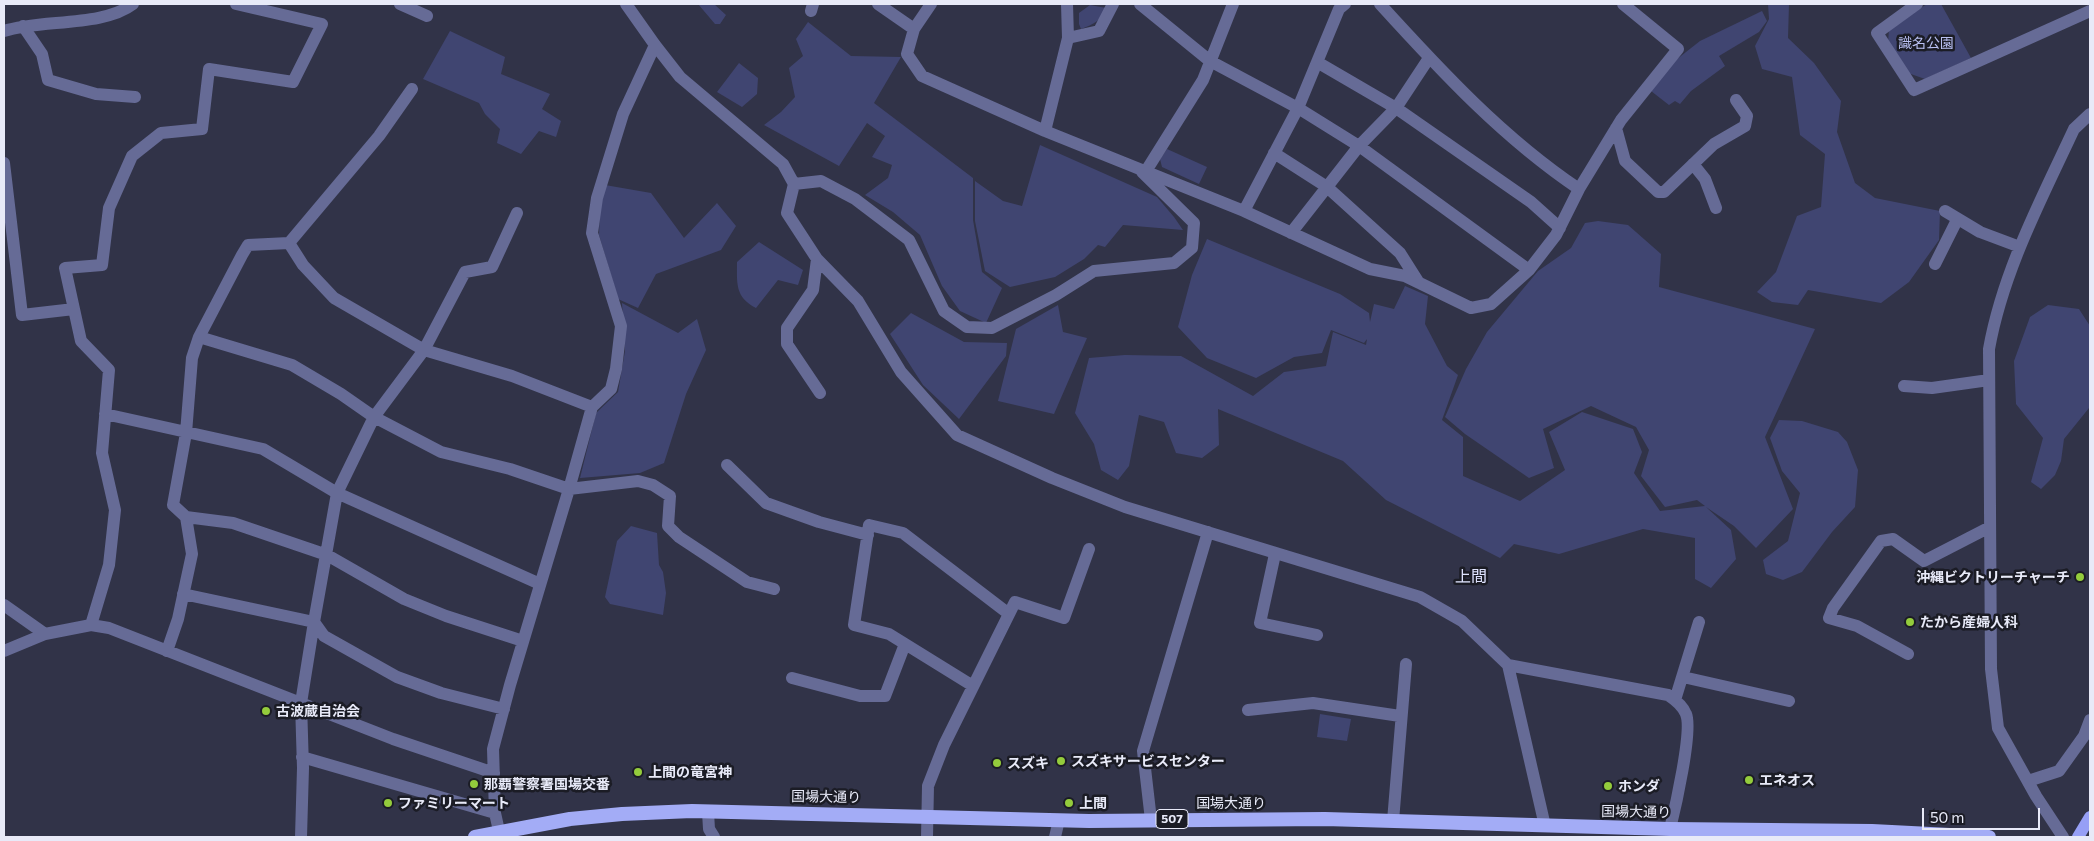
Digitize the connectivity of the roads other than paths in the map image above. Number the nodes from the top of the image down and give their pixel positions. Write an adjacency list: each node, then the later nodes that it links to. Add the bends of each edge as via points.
1 (133, 4): 17 (street, via 110,14 78,21)
2 (236, 4): 54 (street, via 322,24 293,82 208,69 202,129 162,133 132,156 109,208 102,265 65,268)
3 (400, 4): 16 (street)
4 (626, 4): 21 (street)
5 (878, 4): 18 (street)
6 (931, 4): 18 (street)
7 (1067, 4): 20 (street)
8 (1113, 4): 20 (street, via 1099,32)
9 (1140, 4): 23 (street)
10 (1233, 4): 23 (street)
11 (1345, 4): 24 (street, via 1339,9)
12 (1380, 4): 22 (street)
13 (1623, 4): 31 (street, via 1678,49)
14 (1917, 4): 15 (street, via 1877,33 1914,90)
15 (2090, 11)
16 (426, 16)
17 (23, 26): 19 (street); 26 (street, via 42,54 48,80 96,94)
18 (914, 29): 32 (street, via 906,54 922,76)
19 (4, 31)
20 (1068, 38): 32 (street)
21 (655, 45): 38 (street, via 680,77 783,164); 60 (street, via 623,114 597,198 592,234 621,326 611,389)
22 (1429, 58): 29 (street); 40 (street, via 1493,121 1550,170)
23 (1210, 61): 28 (street); 37 (street, via 1203,80)
24 (1317, 62): 28 (street); 29 (street)
25 (412, 88): 48 (street, via 379,136)
26 (135, 97)
27 (1736, 100): 36 (street, via 1747,116 1745,126 1714,144)
28 (1298, 108): 33 (street); 34 (street)
29 (1396, 108): 33 (street); 46 (street, via 1531,202)
30 (2090, 114): 49 (street, via 2074,128)
31 (1616, 128): 36 (street, via 1625,161 1658,192 1664,192); 40 (street)
32 (1045, 131): 37 (street)
33 (1358, 146): 39 (street); 52 (street)
34 (1274, 153): 39 (street); 43 (street)
35 (4, 163): 54 (street, via 22,315)
36 (1693, 164): 41 (street, via 1705,179)
37 (1142, 169): 38 (street, via 1194,224 1192,248 1174,264 1094,271 992,328 967,326 944,311 909,240 855,199 821,181); 43 (street)
38 (794, 184): 50 (street, via 787,213)
39 (1328, 187): 47 (street); 53 (street, via 1400,253)
40 (1579, 189): 46 (street)
41 (1716, 208)
42 (1945, 210): 45 (street)
43 (1244, 211): 47 (street)
44 (517, 213): 56 (street, via 492,267 465,272)
45 (1958, 220): 49 (street); 51 (street)
46 (1560, 228): 52 (street)
47 (1291, 233): 53 (street, via 1370,269 1405,276)
48 (289, 243): 55 (street, via 248,246); 56 (street, via 302,265 334,298)
49 (2020, 247): 57 (street, via 1994,319 1989,349)
50 (817, 259): 59 (street, via 813,290 787,328 787,344); 69 (street, via 858,301 901,372 957,435 1125,507)
51 (1935, 264)
52 (1529, 270): 53 (street, via 1491,304 1471,308)
53 (1419, 283)
54 (74, 309): 61 (street, via 81,341 109,370)
55 (199, 336): 62 (street, via 292,366); 63 (street, via 192,358)
56 (424, 350): 60 (street, via 512,376); 62 (street)
57 (1989, 380): 58 (street, via 1932,388); 68 (street)
58 (1904, 386)
59 (820, 393)
60 (592, 407): 65 (street)
61 (106, 414): 63 (street); 81 (street, via 102,453 115,510 109,566)
62 (374, 417): 65 (street, via 441,452 510,469); 66 (street)
63 (186, 433): 66 (street, via 263,449); 67 (street, via 173,505)
64 (727, 465): 70 (street, via 766,503)
65 (569, 489): 74 (street); 75 (street, via 638,481 653,485 670,496 668,526 679,538 747,582)
66 (337, 493): 73 (street); 74 (street)
67 (186, 517): 73 (street, via 233,523); 76 (street, via 192,554)
68 (1990, 527): 88 (street, via 1924,561 1893,539 1882,542 1833,608 1828,618 1857,626); 103 (street, via 1991,669 1998,728)
69 (1208, 532): 72 (street); 109 (street, via 1143,751)
70 (868, 535): 78 (street, via 870,525 903,533); 85 (street, via 854,625 889,634)
71 (1089, 549): 78 (street, via 1064,618 1015,602)
72 (1276, 554): 83 (street, via 1260,623); 90 (street, via 1420,597 1462,621)
73 (327, 555): 79 (street); 84 (street, via 404,598 446,616)
74 (540, 584): 84 (street)
75 (774, 589)
76 (183, 594): 79 (street); 87 (street)
77 (4, 605): 82 (street)
78 (1009, 614): 93 (street)
79 (314, 622): 96 (street); 97 (street, via 324,636 397,677 441,693)
80 (1699, 622): 91 (street)
81 (91, 625): 82 (street); 87 (street, via 109,628)
82 (45, 634): 86 (street)
83 (1317, 635)
84 (523, 641): 97 (street)
85 (905, 644): 92 (street, via 885,696 860,696); 93 (street)
86 (4, 651)
87 (167, 651): 96 (street)
88 (1908, 654)
89 (1406, 664): 99 (street)
90 (1508, 665): 94 (street, via 1668,695); 111 (street)
91 (1682, 677): 94 (street); 95 (street)
92 (792, 678)
93 (973, 686): 106 (street, via 928,786)
94 (1675, 700): 112 (street, via 1687,715 1687,744)
95 (1789, 701)
96 (301, 703): 101 (street); 102 (street)
97 (504, 709): 102 (street, via 494,749)
98 (1248, 710): 99 (street, via 1313,703)
99 (1400, 716): 110 (street)
100 (2090, 720): 103 (street, via 2084,736 2059,771)
101 (302, 757): 104 (street); 115 (street)
102 (494, 774): 104 (street)
103 (2028, 781): 121 (street)
104 (495, 812): 113 (street)
105 (708, 812): 106 (highway, 国場大通り / 507); 113 (highway, 国場大通り / 507, via 622,814); 117 (street, via 709,829)
106 (928, 816): 108 (highway, 国場大通り / 507); 118 (street)
107 (2090, 817): 122 (main road)
108 (1059, 820): 109 (highway, 国場大通り / 507); 119 (street)
109 (1150, 820): 110 (highway, 国場大通り / 507)
110 (1393, 821): 111 (highway, 国場大通り / 507)
111 (1545, 826): 114 (highway, 国場大通り / 507)
112 (1670, 829): 114 (highway, 国場大通り / 507); 120 (highway, 国場大通り / 507, via 1872,831)
113 (499, 831): 116 (highway, 国場大通り / 507)
114 (1584, 832)
115 (301, 837)
116 (474, 837)
117 (714, 837)
118 (927, 837)
119 (1055, 837)
120 (1989, 837)
121 (2063, 837)
122 (2078, 837)

